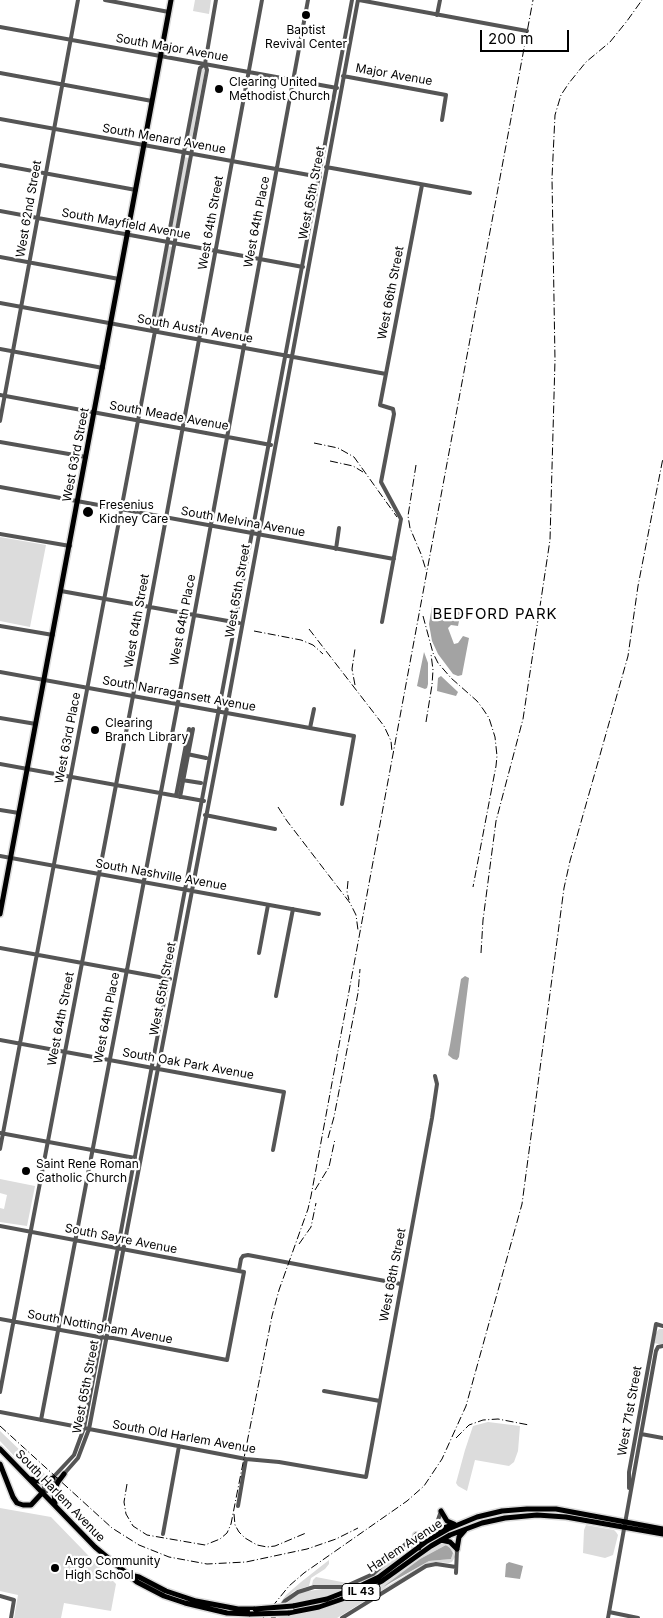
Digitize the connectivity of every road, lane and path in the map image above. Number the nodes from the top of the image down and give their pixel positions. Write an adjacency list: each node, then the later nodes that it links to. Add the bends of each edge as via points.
1 (78, 0): 14 (street, West 62nd Street)
2 (105, 0): 10 (street)
3 (171, 0): 10 (main road, West 63rd Street)
4 (216, 0): 16 (street, West 63rd Place)
5 (262, 0): 17 (street, West 64th Street)
6 (308, 0): 20 (street, West 64th Place)
7 (352, 0): 19 (street, West 65th Street)
8 (358, 0): 11 (street); 19 (street, West 65th Street)
9 (440, 0): 11 (street)
10 (169, 12): 15 (main road, West 63rd Street)
11 (437, 14): 13 (street)
12 (0, 27): 14 (street, South Major Avenue)
13 (527, 31)
14 (71, 40): 15 (street, South Major Avenue); 21 (street, West 62nd Street)
15 (161, 56): 16 (street, South Major Avenue); 23 (main road, West 63rd Street)
16 (205, 64): 17 (street, South Major Avenue); 28 (street, West 63rd Place, via 200,68); 29 (street, West 63rd Place, via 207,70)
17 (248, 72): 20 (street, South Major Avenue); 30 (street, West 64th Street)
18 (0, 73): 21 (street)
19 (341, 76): 22 (street, West 65th Street); 25 (street, Major Avenue, via 446,95)
20 (294, 80): 22 (street, South Major Avenue); 33 (street, West 64th Place)
21 (62, 84): 23 (street); 26 (street, West 62nd Street)
22 (339, 89): 32 (street, West 65th Street)
23 (152, 101): 27 (main road, West 63rd Street)
24 (0, 119): 26 (street, South Menard Avenue)
25 (442, 120)
26 (54, 129): 27 (street, South Menard Avenue); 34 (street, West 62nd Street)
27 (144, 145): 28 (street, South Menard Avenue); 37 (main road, West 63rd Street)
28 (184, 153): 29 (street, South Menard Avenue); 42 (street, West 63rd Place)
29 (191, 154): 30 (street, South Menard Avenue); 43 (street, West 63rd Place)
30 (232, 161): 33 (street, South Menard Avenue); 44 (street, West 64th Street)
31 (0, 165): 34 (street)
32 (324, 167): 35 (street, West 65th Street); 36 (street)
33 (277, 169): 35 (street, South Menard Avenue); 46 (street, West 64th Place)
34 (46, 173): 37 (street); 40 (street, West 62nd Street)
35 (322, 178): 48 (street, West 65th Street)
36 (422, 185): 38 (street); 60 (street, West 66th Street)
37 (136, 190): 41 (main road, West 63rd Street)
38 (470, 193)
39 (0, 211): 40 (street, South Mayfield Avenue)
40 (38, 218): 41 (street, South Mayfield Avenue); 47 (street, West 62nd Street)
41 (127, 234): 42 (street, South Mayfield Avenue); 49 (main road, West 63rd Street)
42 (168, 242): 43 (street, South Mayfield Avenue); 53 (street, West 63rd Place, via 152,327)
43 (175, 243): 44 (street, South Mayfield Avenue); 53 (street, West 63rd Place)
44 (216, 251): 46 (street, South Mayfield Avenue); 54 (street, West 64th Street)
45 (0, 257): 47 (street)
46 (260, 259): 48 (street, South Mayfield Avenue); 55 (street, West 64th Place)
47 (30, 262): 49 (street); 51 (street, West 62nd Street)
48 (306, 267): 58 (street, West 65th Street)
49 (119, 279): 52 (main road, West 63rd Street)
50 (0, 303): 51 (street, South Austin Avenue)
51 (21, 307): 52 (street, South Austin Avenue); 57 (street, West 62nd Street)
52 (111, 324): 53 (street, South Austin Avenue); 59 (main road, West 63rd Street)
53 (155, 332): 54 (street, South Austin Avenue); 63 (street, West 63rd Place)
54 (199, 340): 55 (street, South Austin Avenue); 65 (street, West 64th Street)
55 (244, 348): 58 (street, South Austin Avenue); 66 (street, West 64th Place)
56 (0, 349): 57 (street)
57 (13, 352): 59 (street); 61 (street, West 62nd Street)
58 (289, 356): 60 (street, South Austin Avenue); 68 (street, West 65th Street)
59 (102, 368): 62 (main road, West 63rd Street)
60 (386, 374): 80 (street, West 66th Street, via 380,405 393,409 394,414 381,482 401,518)
61 (2, 396): 62 (street, South Meade Avenue); 64 (street, West 62nd Street)
62 (94, 412): 63 (street, South Meade Avenue); 69 (main road, West 63rd Street)
63 (138, 420): 65 (street, South Meade Avenue); 72 (street, West 63rd Place)
64 (0, 421)
65 (183, 429): 66 (street, South Meade Avenue); 73 (street, West 64th Street)
66 (227, 437): 68 (street, South Meade Avenue); 74 (street, West 64th Place)
67 (0, 442): 69 (street)
68 (272, 445): 77 (street, West 65th Street)
69 (86, 458): 71 (main road, West 63rd Street)
70 (0, 487): 71 (street, South Melvina Avenue)
71 (78, 502): 72 (street, South Melvina Avenue); 78 (main road, West 63rd Street)
72 (121, 510): 73 (street, South Melvina Avenue); 82 (street, West 63rd Place)
73 (166, 518): 74 (street, South Melvina Avenue); 83 (street, West 64th Street)
74 (211, 526): 77 (street, South Melvina Avenue); 84 (street, West 64th Place)
75 (339, 528): 79 (street)
76 (0, 534): 78 (street)
77 (256, 534): 79 (street, South Melvina Avenue); 86 (street, West 65th Street); 87 (street, West 65th Street)
78 (70, 546): 81 (main road, West 63rd Street)
79 (336, 548): 80 (street, South Melvina Avenue)
80 (394, 559): 85 (street)
81 (61, 591): 82 (street); 89 (main road, West 63rd Street)
82 (104, 598): 83 (street); 92 (street, West 63rd Place)
83 (150, 607): 84 (street); 93 (street, West 64th Street)
84 (194, 615): 86 (street); 94 (street, West 64th Place)
85 (382, 622)
86 (236, 623): 87 (street); 96 (street, West 65th Street)
87 (242, 624): 97 (street, West 65th Street)
88 (0, 626): 89 (street)
89 (53, 635): 91 (main road, West 63rd Street)
90 (0, 672): 91 (street, South Narragansett Avenue)
91 (45, 680): 92 (street, South Narragansett Avenue); 99 (main road, West 63rd Street)
92 (88, 688): 93 (street, South Narragansett Avenue); 106 (street, West 63rd Place)
93 (133, 696): 94 (street, South Narragansett Avenue); 109 (street, West 64th Street)
94 (178, 704): 96 (street, South Narragansett Avenue); 110 (street, West 64th Place)
95 (314, 709): 100 (street)
96 (220, 712): 97 (street, South Narragansett Avenue); 112 (street, West 65th Street)
97 (226, 713): 100 (street, South Narragansett Avenue); 113 (street, West 65th Street)
98 (0, 718): 99 (street)
99 (36, 724): 105 (main road, West 63rd Street)
100 (310, 728): 114 (street, South Narragansett Avenue, via 354,736)
101 (191, 729): 102 (street)
102 (186, 754): 103 (street); 107 (street)
103 (206, 758)
104 (0, 764): 105 (street)
105 (28, 769): 106 (street); 116 (main road, West 63rd Street)
106 (71, 777): 109 (street); 122 (street, West 63rd Place)
107 (181, 780): 108 (street); 111 (street)
108 (201, 783)
109 (116, 785): 110 (street); 123 (street, West 64th Street)
110 (160, 793): 111 (street); 124 (street, West 64th Place)
111 (178, 796): 112 (street)
112 (203, 801): 113 (street); 117 (street, West 65th Street)
113 (208, 802): 118 (street, West 65th Street)
114 (342, 804)
115 (0, 810): 116 (street)
116 (19, 813): 121 (main road, West 63rd Street)
117 (200, 815): 118 (street); 125 (street, West 65th Street)
118 (206, 816): 119 (street); 126 (street, West 65th Street)
119 (274, 828)
120 (0, 856): 121 (street, South Nashville Avenue)
121 (11, 858): 122 (street, South Nashville Avenue); 127 (main road, West 63rd Street)
122 (54, 866): 123 (street, South Nashville Avenue); 134 (street, West 63rd Place)
123 (99, 874): 124 (street, South Nashville Avenue); 135 (street, West 64th Street)
124 (144, 882): 125 (street, South Nashville Avenue); 136 (street, West 64th Place)
125 (186, 890): 126 (street, South Nashville Avenue); 137 (street, West 65th Street)
126 (191, 890): 128 (street, South Nashville Avenue); 138 (street, West 65th Street)
127 (1, 902): 130 (main road, West 63rd Street)
128 (268, 905): 129 (street, South Nashville Avenue); 133 (street)
129 (293, 909): 131 (street, South Nashville Avenue); 139 (street)
130 (0, 914)
131 (319, 914)
132 (0, 948): 134 (street)
133 (259, 953)
134 (37, 955): 135 (street); 141 (street, West 63rd Place)
135 (82, 963): 136 (street); 142 (street, West 64th Street)
136 (127, 971): 137 (street); 143 (street, West 64th Place)
137 (169, 978): 138 (street); 144 (street, West 65th Street)
138 (174, 979): 145 (street, West 65th Street)
139 (276, 996)
140 (0, 1040): 141 (street, South Oak Park Avenue)
141 (20, 1044): 142 (street, South Oak Park Avenue); 147 (street, West 63rd Place)
142 (65, 1052): 143 (street, South Oak Park Avenue); 148 (street, West 64th Street)
143 (110, 1060): 144 (street, South Oak Park Avenue); 150 (street, West 64th Place)
144 (152, 1068): 145 (street, South Oak Park Avenue); 152 (street, West 65th Street)
145 (158, 1069): 151 (street, South Oak Park Avenue, via 284,1092); 152 (street, West 65th Street)
146 (435, 1076): 158 (street, West 68th Street, via 432,1118)
147 (2, 1133): 148 (street); 149 (street, West 63rd Place)
148 (48, 1142): 150 (street); 154 (street, West 64th Street)
149 (0, 1149)
150 (92, 1150): 152 (street); 155 (street, West 64th Place)
151 (273, 1150)
152 (138, 1158): 156 (street, West 65th Street)
153 (0, 1226): 154 (street, South Sayre Avenue)
154 (31, 1232): 155 (street, South Sayre Avenue); 160 (street, West 64th Street)
155 (75, 1240): 156 (street, South Sayre Avenue); 162 (street, West 64th Place)
156 (121, 1249): 157 (street, South Sayre Avenue); 163 (street, West 65th Street)
157 (242, 1271): 158 (street, via 241,1259 248,1255); 163 (street, South Nottingham Avenue, via 227,1360)
158 (401, 1284): 167 (street, West 68th Street)
159 (0, 1319): 160 (street, South Nottingham Avenue)
160 (14, 1322): 162 (street, South Nottingham Avenue); 166 (street, West 64th Street)
161 (663, 1326): 182 (street, West 71st Street, via 656,1324 629,1472)
162 (58, 1330): 163 (street, South Nottingham Avenue); 169 (street, West 64th Place)
163 (104, 1337): 170 (street, West 65th Street)
164 (661, 1346): 171 (street, West 71st Street)
165 (324, 1391): 167 (street)
166 (0, 1392)
167 (380, 1401): 178 (street, West 68th Street)
168 (0, 1412): 169 (street, South Old Harlem Avenue)
169 (41, 1420): 170 (street, South Old Harlem Avenue)
170 (86, 1429): 173 (street, South Old Harlem Avenue); 177 (street, West 65th Street, via 78,1458); 179 (street, West 65th Street, via 74,1455)
171 (641, 1434): 172 (street); 182 (street, West 71st Street)
172 (663, 1438)
173 (179, 1446): 175 (street, South Old Harlem Avenue); 191 (street)
174 (0, 1449): 180 (main road, South Harlem Avenue / IL 43)
175 (246, 1459): 178 (street, South Old Harlem Avenue); 184 (street)
176 (0, 1464): 181 (main road, via 18,1503 31,1505)
177 (64, 1474): 181 (street, West 65th Street); 183 (main road, via 55,1487)
178 (366, 1477)
179 (53, 1478): 180 (main road, via 42,1482); 181 (street, West 65th Street)
180 (30, 1479): 181 (main road, South Harlem Avenue / IL 43)
181 (42, 1492): 183 (main road, South Harlem Avenue / IL 43)
182 (628, 1503): 188 (street, West 71st Street)
183 (55, 1505): 199 (main road, South Harlem Avenue / IL 43, via 104,1556)
184 (238, 1506)
185 (442, 1511): 187 (main road, via 447,1521); 193 (street, via 437,1523)
186 (462, 1522): 187 (main road); 188 (main road, Harlem Avenue / IL 43, via 502,1511 537,1508); 195 (main road, Harlem Avenue / IL 43)
187 (454, 1524): 193 (main road)
188 (624, 1524): 189 (main road, Harlem Avenue / IL 43, via 537,1515 505,1518); 190 (main road, Harlem Avenue / IL 43); 192 (main road, Harlem Avenue / IL 43); 201 (street, West 71st Street)
189 (470, 1527): 194 (main road, Harlem Avenue / IL 43); 196 (main road, via 460,1535)
190 (663, 1529)
191 (163, 1534)
192 (663, 1534)
193 (416, 1535): 195 (main road, via 420,1541); 203 (street, via 372,1574 344,1587 298,1592 285,1601)
194 (440, 1540): 196 (main road, via 450,1542); 199 (main road, Harlem Avenue / IL 43, bridge, via 363,1591 324,1606 288,1613 227,1613 175,1600 146,1587)
195 (419, 1548): 199 (main road, Harlem Avenue / IL 43, bridge, via 384,1574 360,1586 292,1606 238,1609 201,1602)
196 (457, 1549): 197 (street)
197 (456, 1566): 198 (street); 204 (street, via 426,1566)
198 (456, 1574)
199 (130, 1575)
200 (0, 1596): 202 (street, via 13,1599)
201 (608, 1612): 205 (street, West 71st Street); 206 (street)
202 (11, 1618)
203 (273, 1618)
204 (342, 1618)
205 (608, 1618)
206 (638, 1618)

